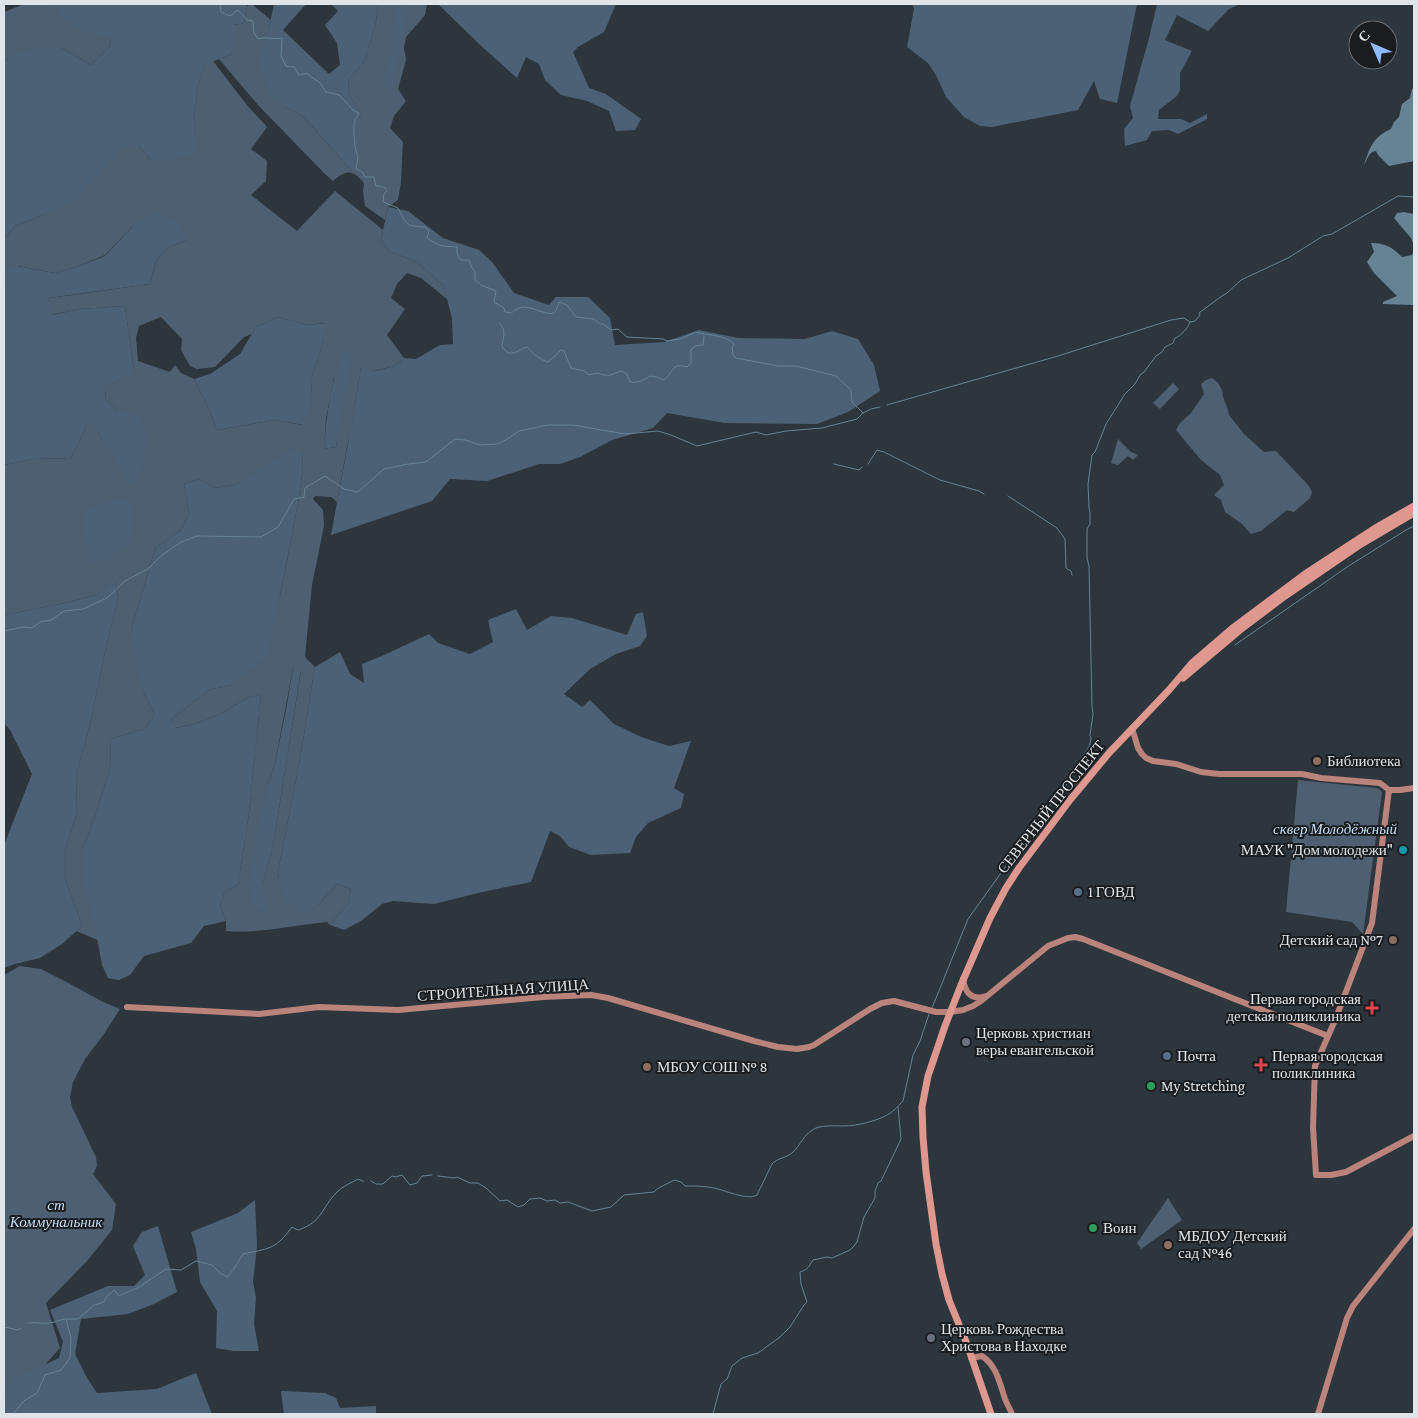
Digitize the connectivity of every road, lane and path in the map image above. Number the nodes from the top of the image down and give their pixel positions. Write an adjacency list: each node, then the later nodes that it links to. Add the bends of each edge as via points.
1 (1414, 506): 3 (main road, СЕВЕРНЫЙ ПРОСПЕКТ)
2 (1414, 513): 3 (main road, СЕВЕРНЫЙ ПРОСПЕКТ)
3 (1371, 534): 4 (main road, СЕВЕРНЫЙ ПРОСПЕКТ, via 1220,646 1169,690)
4 (1132, 728): 6 (street, via 1138,748 1153,761 1219,774 1302,774 1380,783); 7 (main road, СЕВЕРНЫЙ ПРОСПЕКТ, via 1088,778 1019,868 990,918)
5 (1414, 788): 6 (street)
6 (1388, 790): 11 (street, via 1372,923)
7 (963, 979): 8 (street, via 970,995); 10 (main road, СЕВЕРНЫЙ ПРОСПЕКТ)
8 (987, 996): 10 (street, СТРОИТЕЛЬНАЯ УЛИЦА, via 973,1006); 11 (street, СТРОИТЕЛЬНАЯ УЛИЦА, via 1048,946 1075,937)
9 (128, 1007): 10 (street, СТРОИТЕЛЬНАЯ УЛИЦА, via 259,1014 319,1007 398,1010 591,996 608,998 754,1041 797,1049 814,1045 882,1003 894,1001 936,1012)
10 (950, 1012): 14 (main road, СЕВЕРНЫЙ ПРОСПЕКТ, via 924,1093 923,1138 942,1274)
11 (1328, 1036): 12 (street, via 1315,1066 1316,1175 1346,1172)
12 (1414, 1136)
13 (1414, 1229): 17 (street, via 1353,1306)
14 (971, 1358): 15 (main road, СЕВЕРНЫЙ ПРОСПЕКТ); 16 (street, via 982,1356 991,1366)
15 (991, 1414)
16 (1012, 1414)
17 (1318, 1414)

